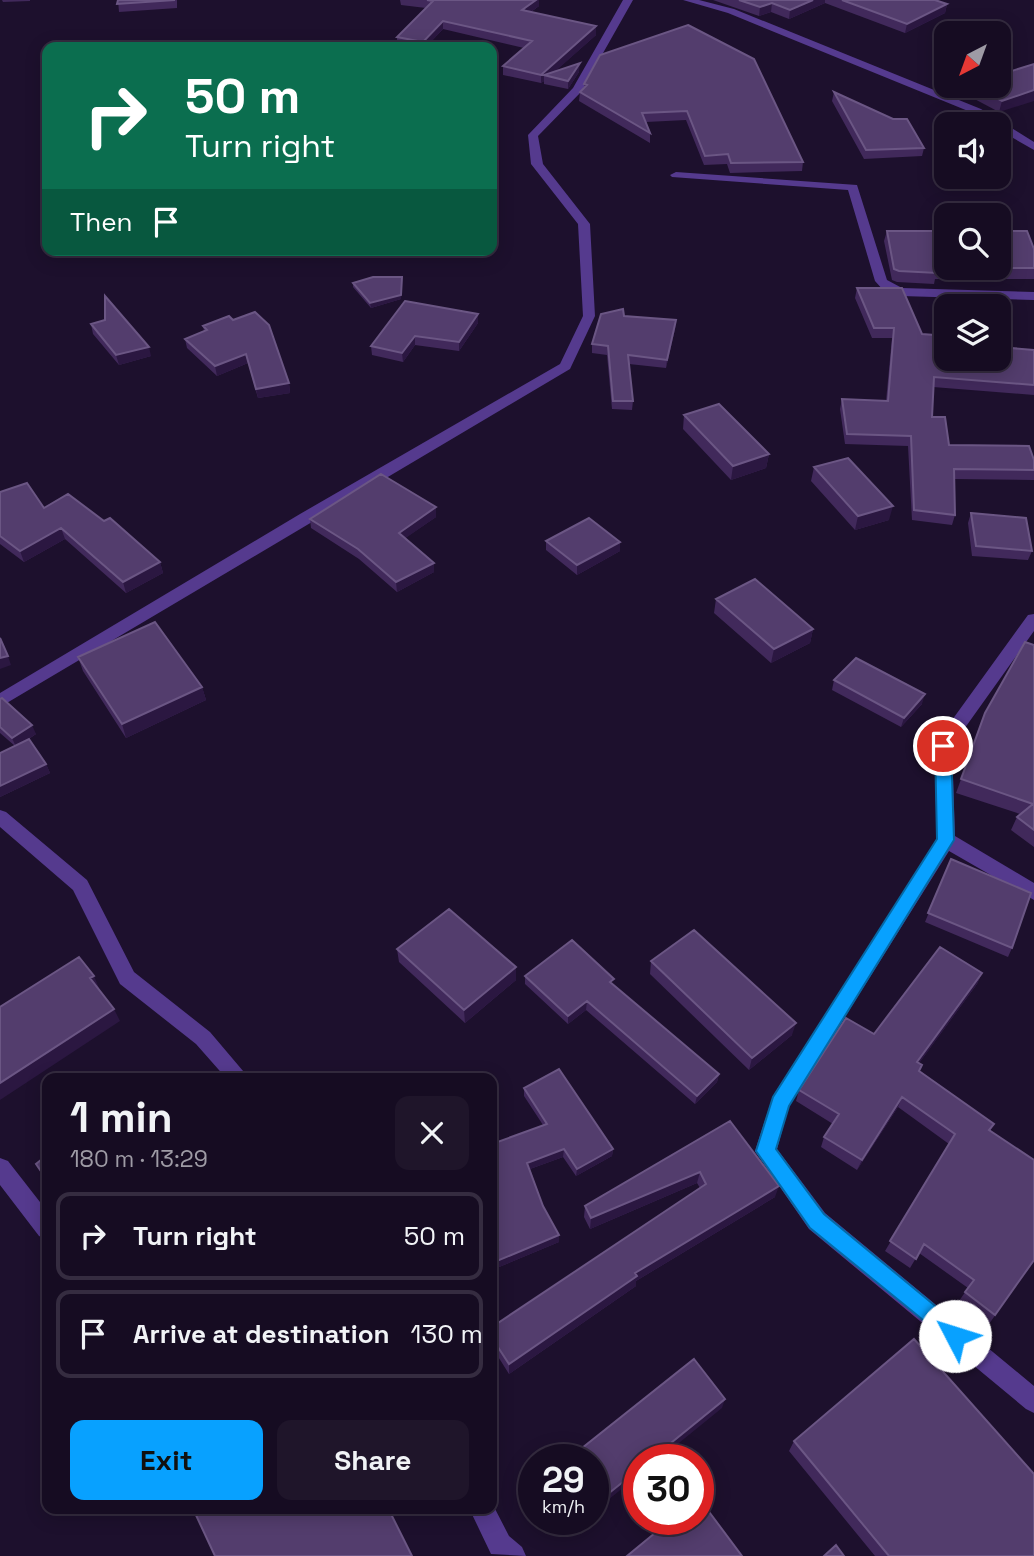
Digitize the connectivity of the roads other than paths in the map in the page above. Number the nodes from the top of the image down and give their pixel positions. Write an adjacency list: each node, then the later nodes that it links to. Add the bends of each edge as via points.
1 (628, 0): 9 (street, via 577,90 533,135 537,164 584,224 589,316 565,366)
2 (688, 0): 3 (street, via 732,11)
3 (978, 112)
4 (1011, 133): 5 (street)
5 (1034, 147)
6 (676, 176): 7 (street, via 853,187 881,281 888,288)
7 (1034, 296)
8 (1034, 619): 11 (street, via 943,746)
9 (0, 701)
10 (0, 817): 13 (street, via 80,885 127,978 203,1038)
11 (946, 840): 12 (street); 16 (street, via 780,1103 766,1151 817,1221)
12 (1034, 891)
13 (234, 1073)
14 (0, 1168): 15 (street)
15 (42, 1222)
16 (1034, 1401)
17 (484, 1514): 18 (street, via 500,1545)
18 (513, 1556)

